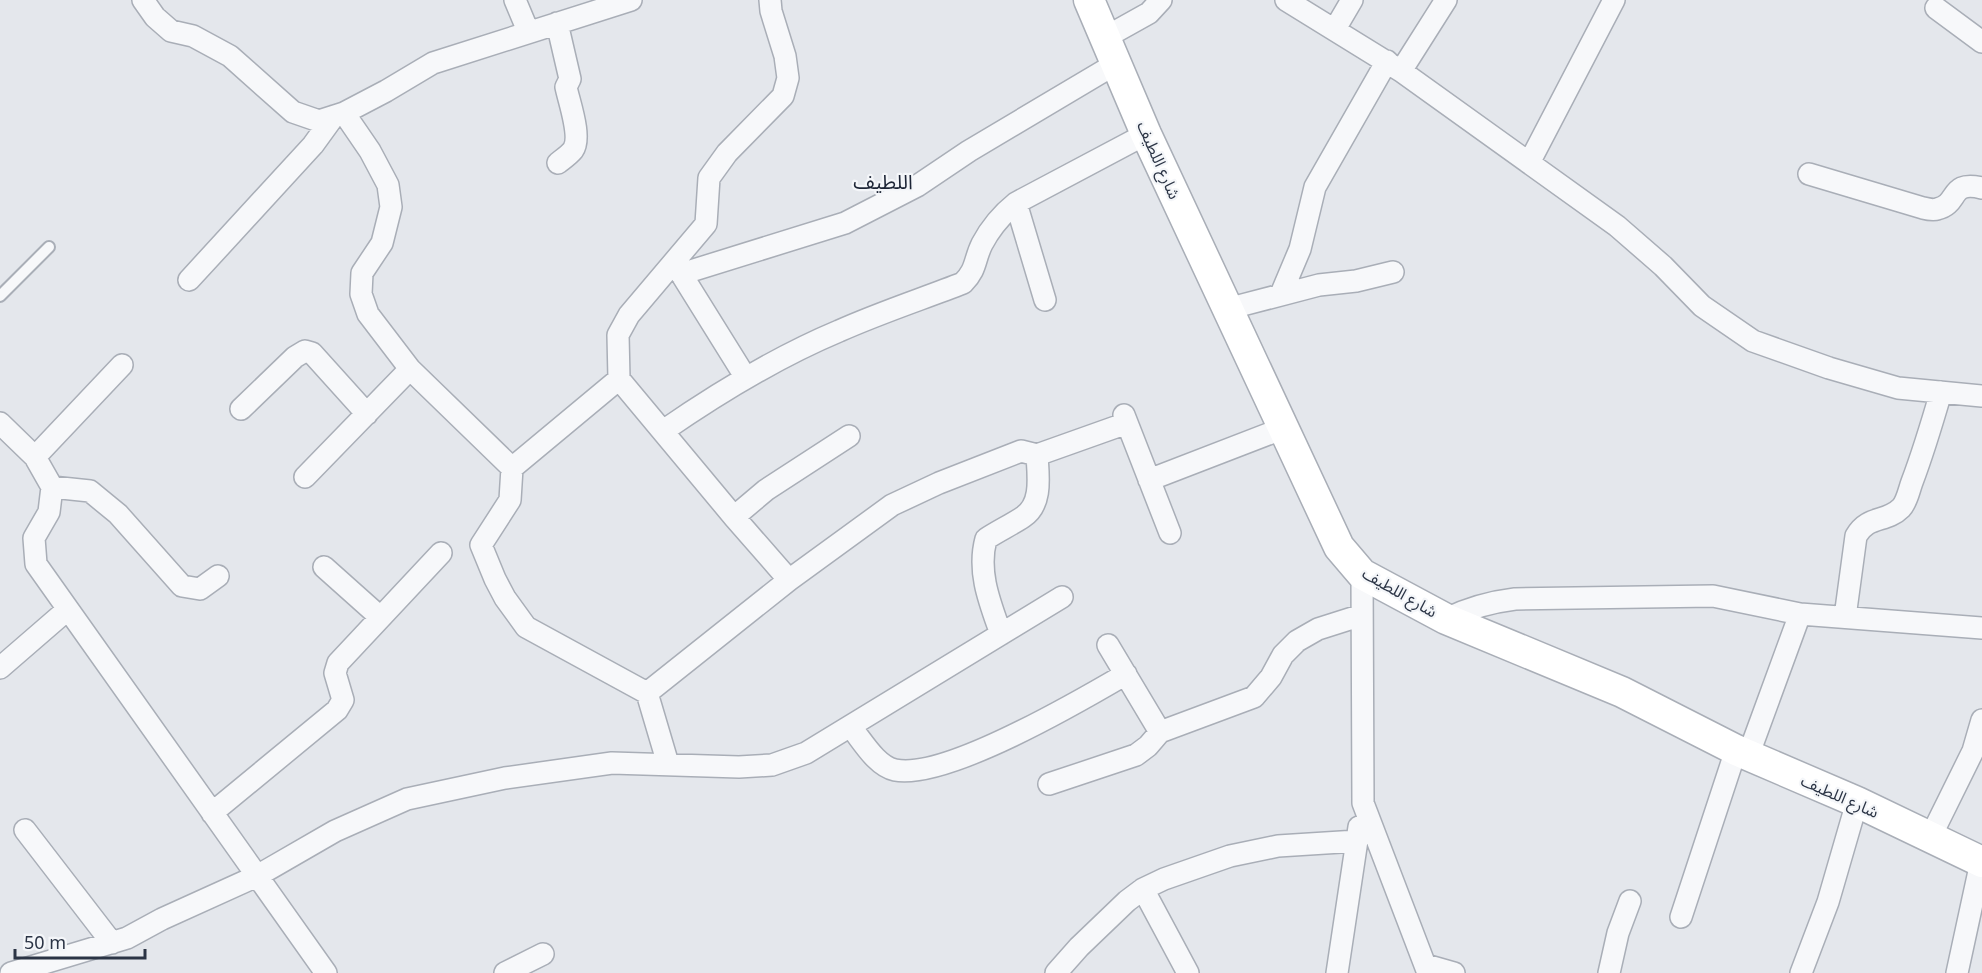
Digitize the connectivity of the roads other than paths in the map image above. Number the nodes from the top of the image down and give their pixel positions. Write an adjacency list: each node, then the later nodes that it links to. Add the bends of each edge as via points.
1 (143, 0): 18 (street, via 171,31 193,36 230,56 293,111 319,121)
2 (515, 0): 14 (street)
3 (631, 0): 12 (street)
4 (770, 0): 26 (street, via 788,78 783,96 727,153 709,178 706,224)
5 (1089, 0): 16 (street, شارع اللطيف)
6 (1161, 0): 16 (street)
7 (1286, 0): 13 (street)
8 (1352, 0): 13 (street)
9 (1446, 0): 17 (street)
10 (1614, 0): 21 (street)
11 (1936, 8): 15 (street)
12 (557, 23): 14 (street); 20 (street, via 576,129 572,151)
13 (1335, 29): 17 (street)
14 (528, 31): 18 (street, via 433,63)
15 (1982, 42)
16 (1111, 50): 19 (street, شارع اللطيف); 26 (street, via 917,186 846,223)
17 (1394, 66): 21 (street); 29 (street, via 1315,187 1300,249)
18 (339, 114): 28 (street); 34 (street, via 369,151 388,185 391,207 382,243 362,273 361,294 368,314)
19 (1146, 134): 24 (street); 32 (street, شارع اللطيف)
20 (558, 163)
21 (1529, 163): 37 (street, via 1617,226 1702,306 1753,341 1898,388)
22 (1809, 174): 23 (street, via 1930,209 1946,204 1961,187)
23 (1982, 188)
24 (1016, 203): 31 (street); 35 (street, via 1000,216 981,246 972,273 963,283 838,331)
25 (49, 247): 30 (lane)
26 (678, 268): 35 (street); 36 (street, via 660,277 618,335)
27 (1393, 272): 29 (street)
28 (189, 280)
29 (1281, 294): 32 (street)
30 (0, 296)
31 (1045, 300)
32 (1227, 309): 42 (street, شارع اللطيف)
33 (122, 365): 46 (street)
34 (410, 369): 40 (street); 47 (street)
35 (746, 378): 43 (street)
36 (619, 379): 43 (street); 47 (street)
37 (1941, 393): 38 (street); 63 (street, via 1904,506 1892,515 1870,521 1856,536)
38 (1982, 396)
39 (241, 409): 40 (street, via 305,351 312,353)
40 (367, 414): 48 (street)
41 (0, 423): 46 (street)
42 (1284, 428): 49 (street); 55 (street, شارع اللطيف, via 1339,547)
43 (663, 431): 51 (street)
44 (849, 436): 51 (street, via 766,490)
45 (1037, 454): 49 (street, via 1125,419); 57 (street, via 1020,451 892,505); 66 (street, via 1036,500 1026,516 986,538 983,550 985,589)
46 (35, 457): 50 (street)
47 (512, 468): 70 (street, via 510,500 481,545 505,598 526,627)
48 (305, 477)
49 (1149, 480): 52 (street)
50 (52, 487): 56 (street, via 90,491 118,513 182,586 200,589); 59 (street, via 49,512 34,538 36,564)
51 (734, 517): 57 (street)
52 (1170, 533)
53 (441, 553): 62 (street)
54 (324, 567): 62 (street)
55 (1362, 574): 61 (street); 64 (street, شارع اللطيف)
56 (218, 576)
57 (789, 580): 70 (street)
58 (1062, 597): 66 (street)
59 (67, 610): 68 (street); 79 (street)
60 (1800, 614): 63 (street); 64 (street, via 1713,596 1688,596 1515,599 1468,608); 74 (street)
61 (1362, 615): 73 (street, via 1318,629 1297,641 1254,697); 78 (street)
62 (380, 617): 79 (street, via 338,663 335,672 343,700 337,710)
63 (1845, 617): 65 (street)
64 (1446, 618): 74 (street, شارع اللطيف, via 1622,692)
65 (1982, 628)
66 (1001, 634): 72 (street)
67 (1108, 645): 69 (street)
68 (0, 668)
69 (1126, 674): 72 (street, via 1014,734 952,761 911,771 893,770 880,762); 73 (street)
70 (647, 693): 75 (street)
71 (1982, 720): 81 (street, via 1973,751)
72 (850, 726): 75 (street, via 806,753 772,765)
73 (1160, 732): 76 (street, via 1136,755)
74 (1742, 753): 77 (street, شارع اللطيف); 87 (street)
75 (668, 764): 84 (street, via 612,763 505,778 407,800 335,831)
76 (1049, 784)
77 (1857, 802): 81 (street, شارع اللطيف); 99 (street, via 1828,902)
78 (1363, 803): 82 (street); 90 (street)
79 (212, 813): 84 (street)
80 (25, 830): 88 (street)
81 (1930, 838): 83 (street, شارع اللطيف)
82 (1357, 841): 85 (street, via 1278,846 1230,856); 96 (street)
83 (1982, 862): 100 (street)
84 (257, 876): 88 (street); 92 (street)
85 (1143, 889): 94 (street, via 1078,947); 95 (street)
86 (1630, 901): 98 (street)
87 (1681, 917)
88 (112, 943): 91 (street)
89 (543, 954): 93 (street)
90 (1427, 969): 97 (street)
91 (11, 973)
92 (326, 973)
93 (505, 973)
94 (1056, 973)
95 (1188, 973)
96 (1337, 973)
97 (1454, 973)
98 (1610, 973)
99 (1801, 973)
100 (1957, 973)

